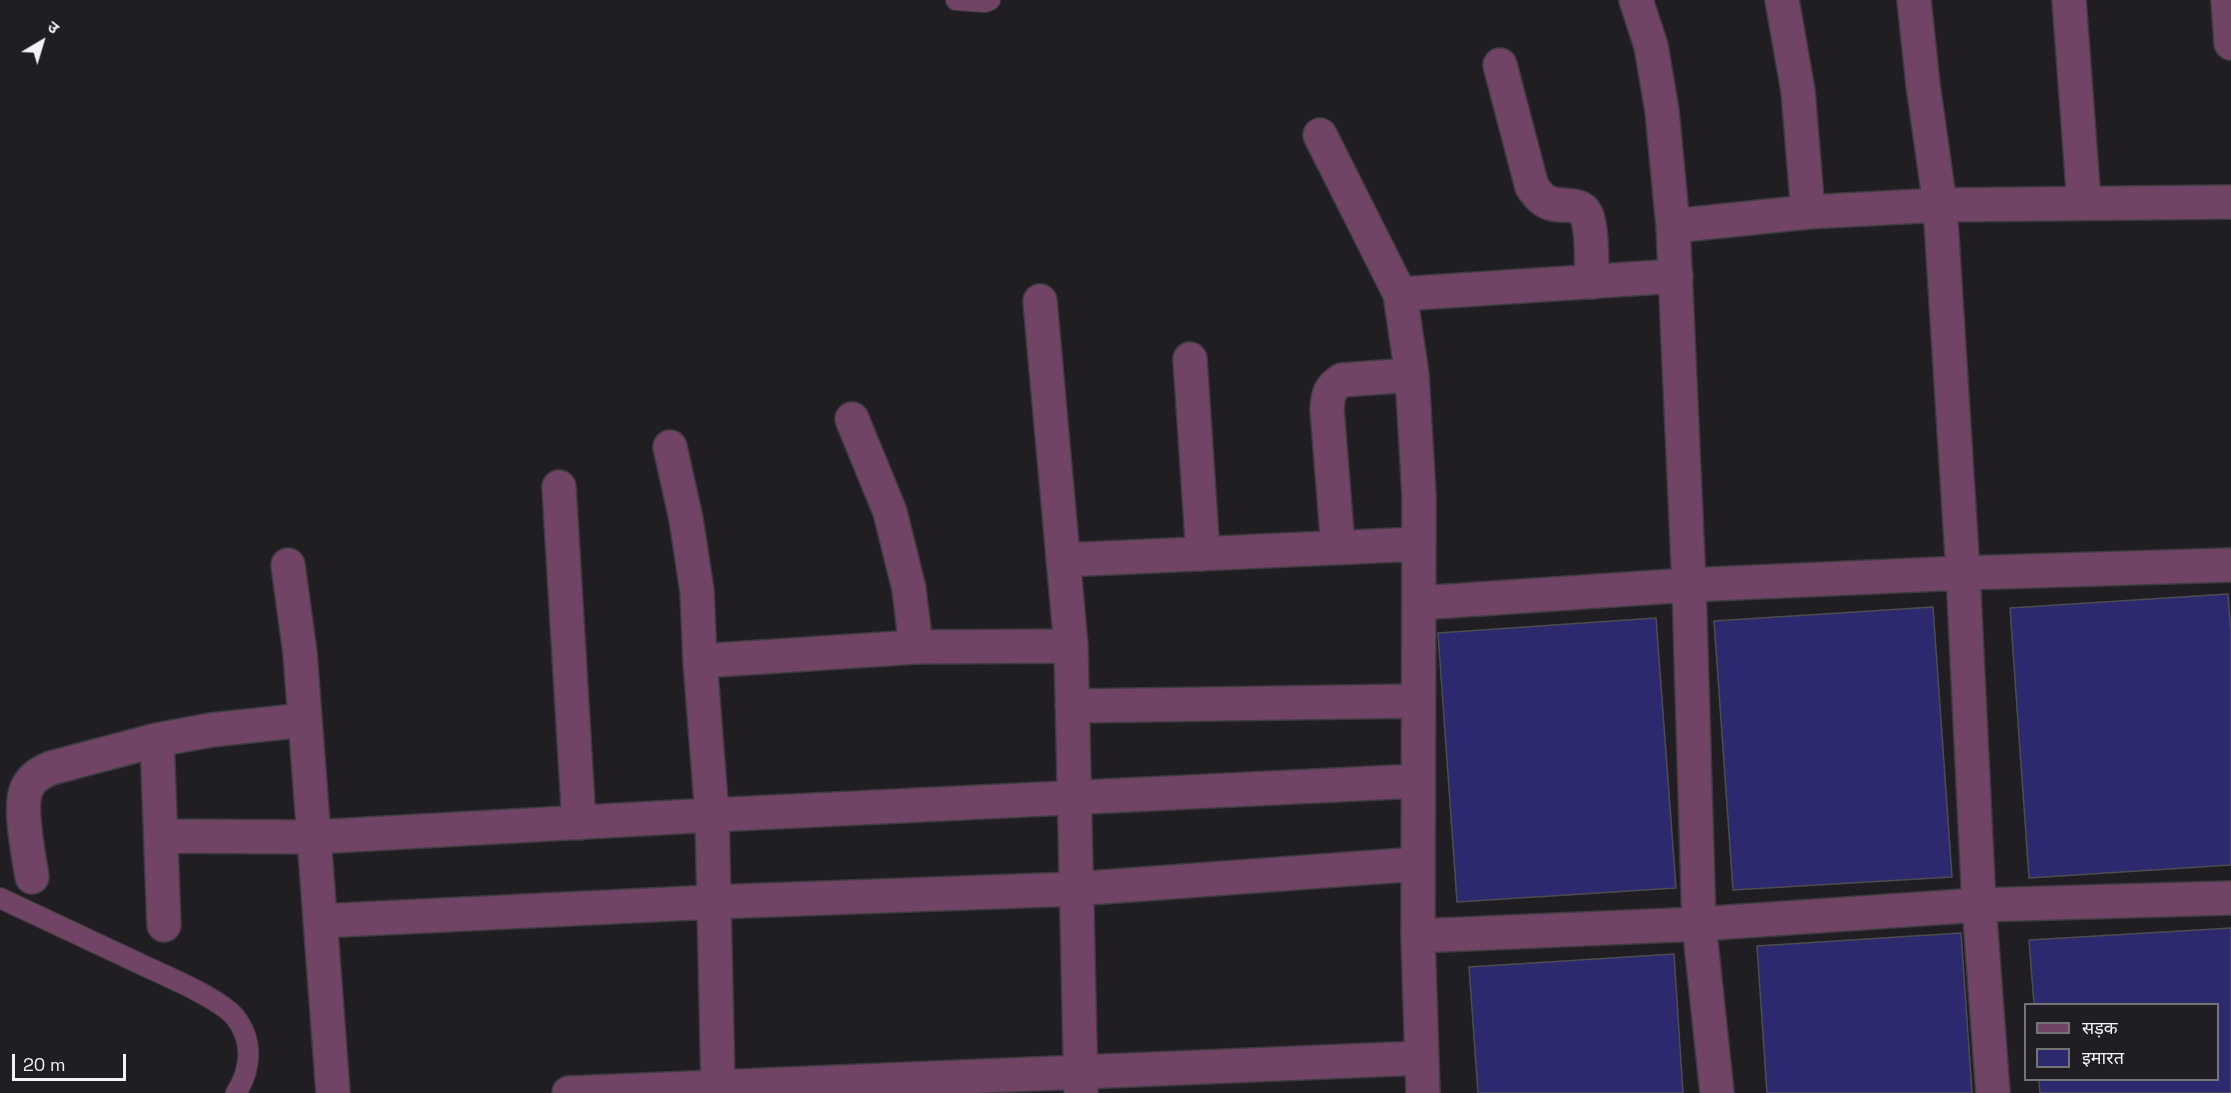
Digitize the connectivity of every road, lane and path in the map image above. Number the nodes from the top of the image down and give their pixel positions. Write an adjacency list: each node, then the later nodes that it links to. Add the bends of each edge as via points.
1 (956, 0): 2 (lane)
2 (990, 0)
3 (1636, 0): 15 (street, via 1651,46 1662,111)
4 (1782, 0): 14 (street, via 1798,91)
5 (1914, 0): 13 (street)
6 (2069, 0): 12 (street)
7 (2228, 0): 8 (street)
8 (2231, 43)
9 (1500, 65): 17 (street, via 1532,187 1540,198 1553,204 1570,204 1583,210 1588,220)
10 (1320, 135): 18 (street)
11 (2231, 202): 12 (street)
12 (2084, 203): 13 (street)
13 (1940, 205): 14 (street); 31 (street)
14 (1808, 212): 15 (street)
15 (1673, 226): 16 (street)
16 (1676, 276): 17 (street); 32 (street)
17 (1592, 282): 18 (street)
18 (1400, 294): 21 (street)
19 (1040, 301): 28 (street)
20 (1190, 358): 27 (street)
21 (1412, 375): 25 (street); 26 (street, via 1342,380 1328,393)
22 (852, 419): 34 (street, via 890,512 909,590)
23 (670, 447): 36 (street, via 698,591)
24 (559, 487): 44 (street)
25 (1419, 544): 26 (street); 33 (street)
26 (1338, 547): 27 (street)
27 (1203, 554): 28 (street)
28 (1064, 560): 35 (street)
29 (288, 565): 39 (street)
30 (2231, 565): 31 (street)
31 (1963, 573): 32 (street); 53 (street)
32 (1689, 585): 33 (street); 55 (street)
33 (1419, 603): 37 (street)
34 (916, 646): 35 (street); 36 (street)
35 (1071, 646): 38 (street)
36 (700, 661): 43 (street)
37 (1418, 701): 38 (street); 41 (street)
38 (1072, 706): 42 (street)
39 (305, 720): 40 (street); 46 (street)
40 (156, 740): 45 (street); 48 (street, via 37,774 27,787 23,802)
41 (1418, 781): 42 (street); 47 (street)
42 (1073, 798): 43 (street); 49 (street)
43 (712, 814): 44 (street); 52 (street)
44 (579, 823): 46 (street)
45 (161, 836): 46 (street); 56 (street)
46 (314, 837): 54 (street)
47 (1418, 864): 49 (street); 57 (street)
48 (32, 877)
49 (1075, 889): 52 (street); 59 (street)
50 (0, 898): 61 (lane, via 173,979 235,1016 246,1036 249,1058 245,1079)
51 (2231, 898): 53 (street)
52 (713, 902): 54 (street); 60 (street)
53 (1978, 906): 55 (street); 66 (street)
54 (320, 921): 62 (street)
55 (1699, 924): 57 (street); 65 (street)
56 (164, 925)
57 (1418, 936): 58 (street)
58 (1422, 1058): 59 (street); 64 (street)
59 (1080, 1082): 60 (street)
60 (718, 1090): 63 (street)
61 (236, 1093)
62 (333, 1093)
63 (569, 1093)
64 (1423, 1093)
65 (1717, 1093)
66 (1993, 1093)

